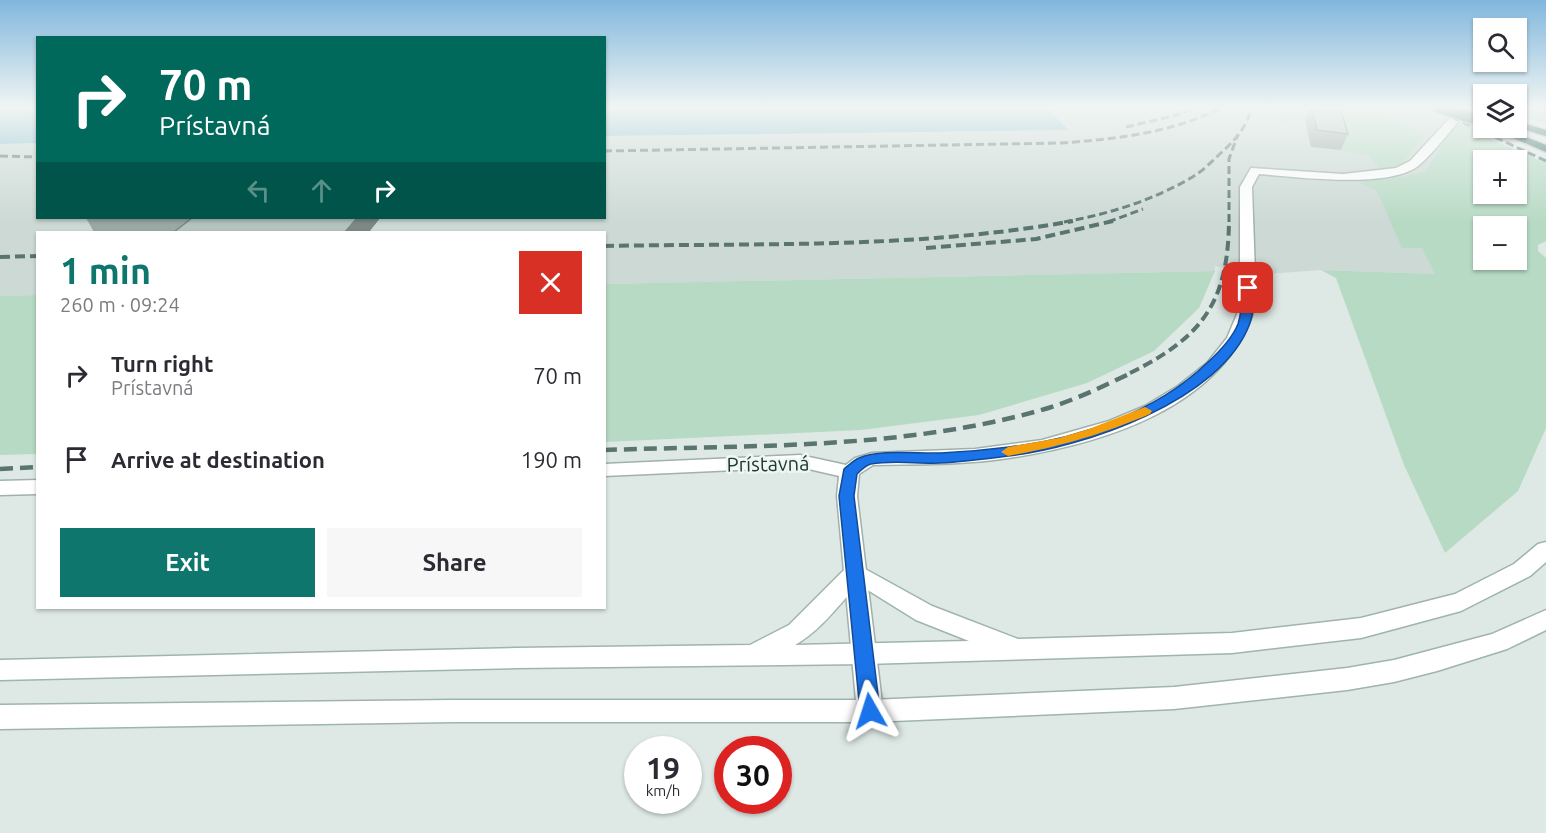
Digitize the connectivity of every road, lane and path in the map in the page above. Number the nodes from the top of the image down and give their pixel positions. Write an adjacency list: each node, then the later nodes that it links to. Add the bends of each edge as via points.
1 (1432, 146): 3 (main road, via 1414,164 1399,171 1342,177 1255,170 1246,187 1248,307 1244,324 1212,366 1170,399 1122,422 1060,442 1011,452 872,459)
2 (606, 470): 3 (main road, Prístavná, via 800,461)
3 (849, 472): 7 (main road, via 847,496)
4 (36, 487): 5 (main road)
5 (0, 488)
6 (1546, 550): 9 (main road, via 1522,570 1461,602 1361,628 1232,643)
7 (856, 572): 9 (main road, via 924,613); 10 (main road, via 796,632); 11 (main road)
8 (1546, 619): 13 (main road, via 1498,642 1437,661 1347,679 1174,698)
9 (1015, 648): 11 (main road)
10 (755, 654): 11 (main road); 12 (main road)
11 (864, 654): 13 (main road)
12 (0, 670)
13 (870, 711): 14 (main road)
14 (0, 717)

